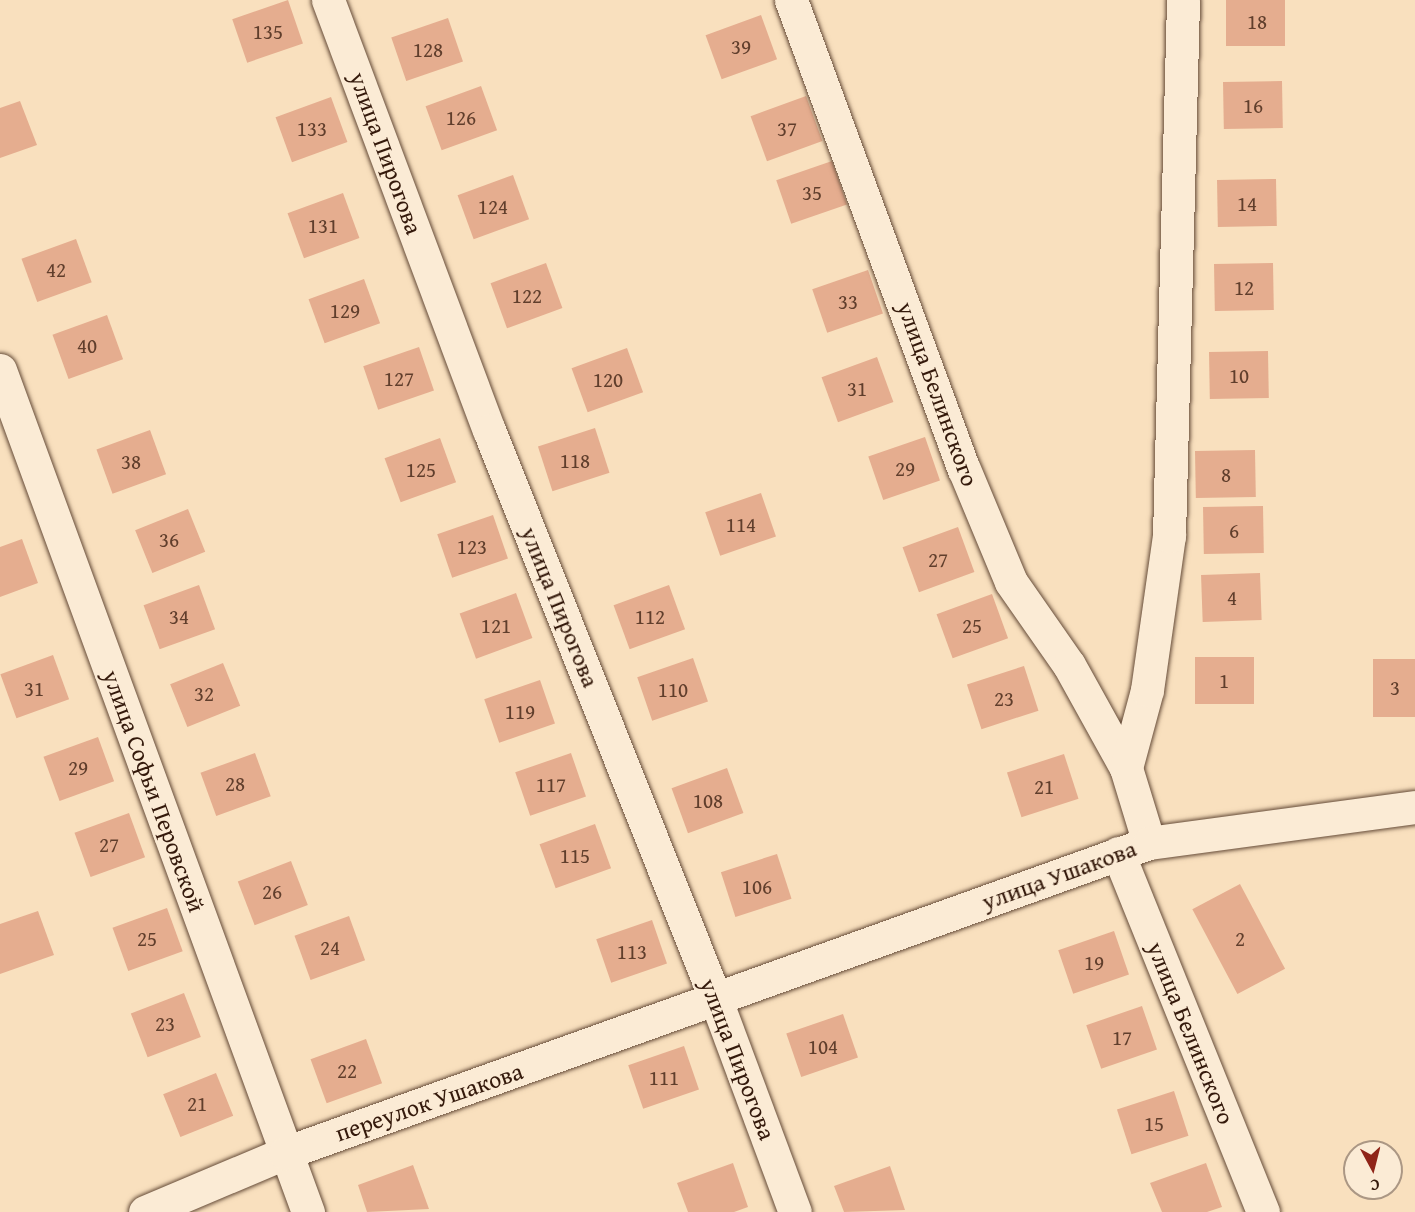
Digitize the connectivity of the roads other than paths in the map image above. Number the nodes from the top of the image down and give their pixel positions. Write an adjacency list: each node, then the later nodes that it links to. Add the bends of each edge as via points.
1 (328, 0): 9 (street, улица Пирогова, via 489,430)
2 (791, 0): 5 (street, улица Белинского, via 964,469 1011,582 1069,665)
3 (1183, 0): 5 (street, via 1169,536 1147,690)
4 (0, 370): 10 (street, улица Софьи Перовской)
5 (1126, 768): 7 (street, улица Белинского)
6 (1415, 807): 7 (street, улица Ушакова)
7 (1149, 843): 8 (street, улица Ушакова)
8 (1118, 853): 9 (street, улица Ушакова); 14 (street, улица Белинского)
9 (716, 1000): 10 (street, переулок Ушакова); 13 (street, улица Пирогова)
10 (285, 1153): 11 (street, переулок Ушакова); 12 (street, улица Софьи Перовской)
11 (145, 1212)
12 (308, 1212)
13 (795, 1212)
14 (1263, 1212)

